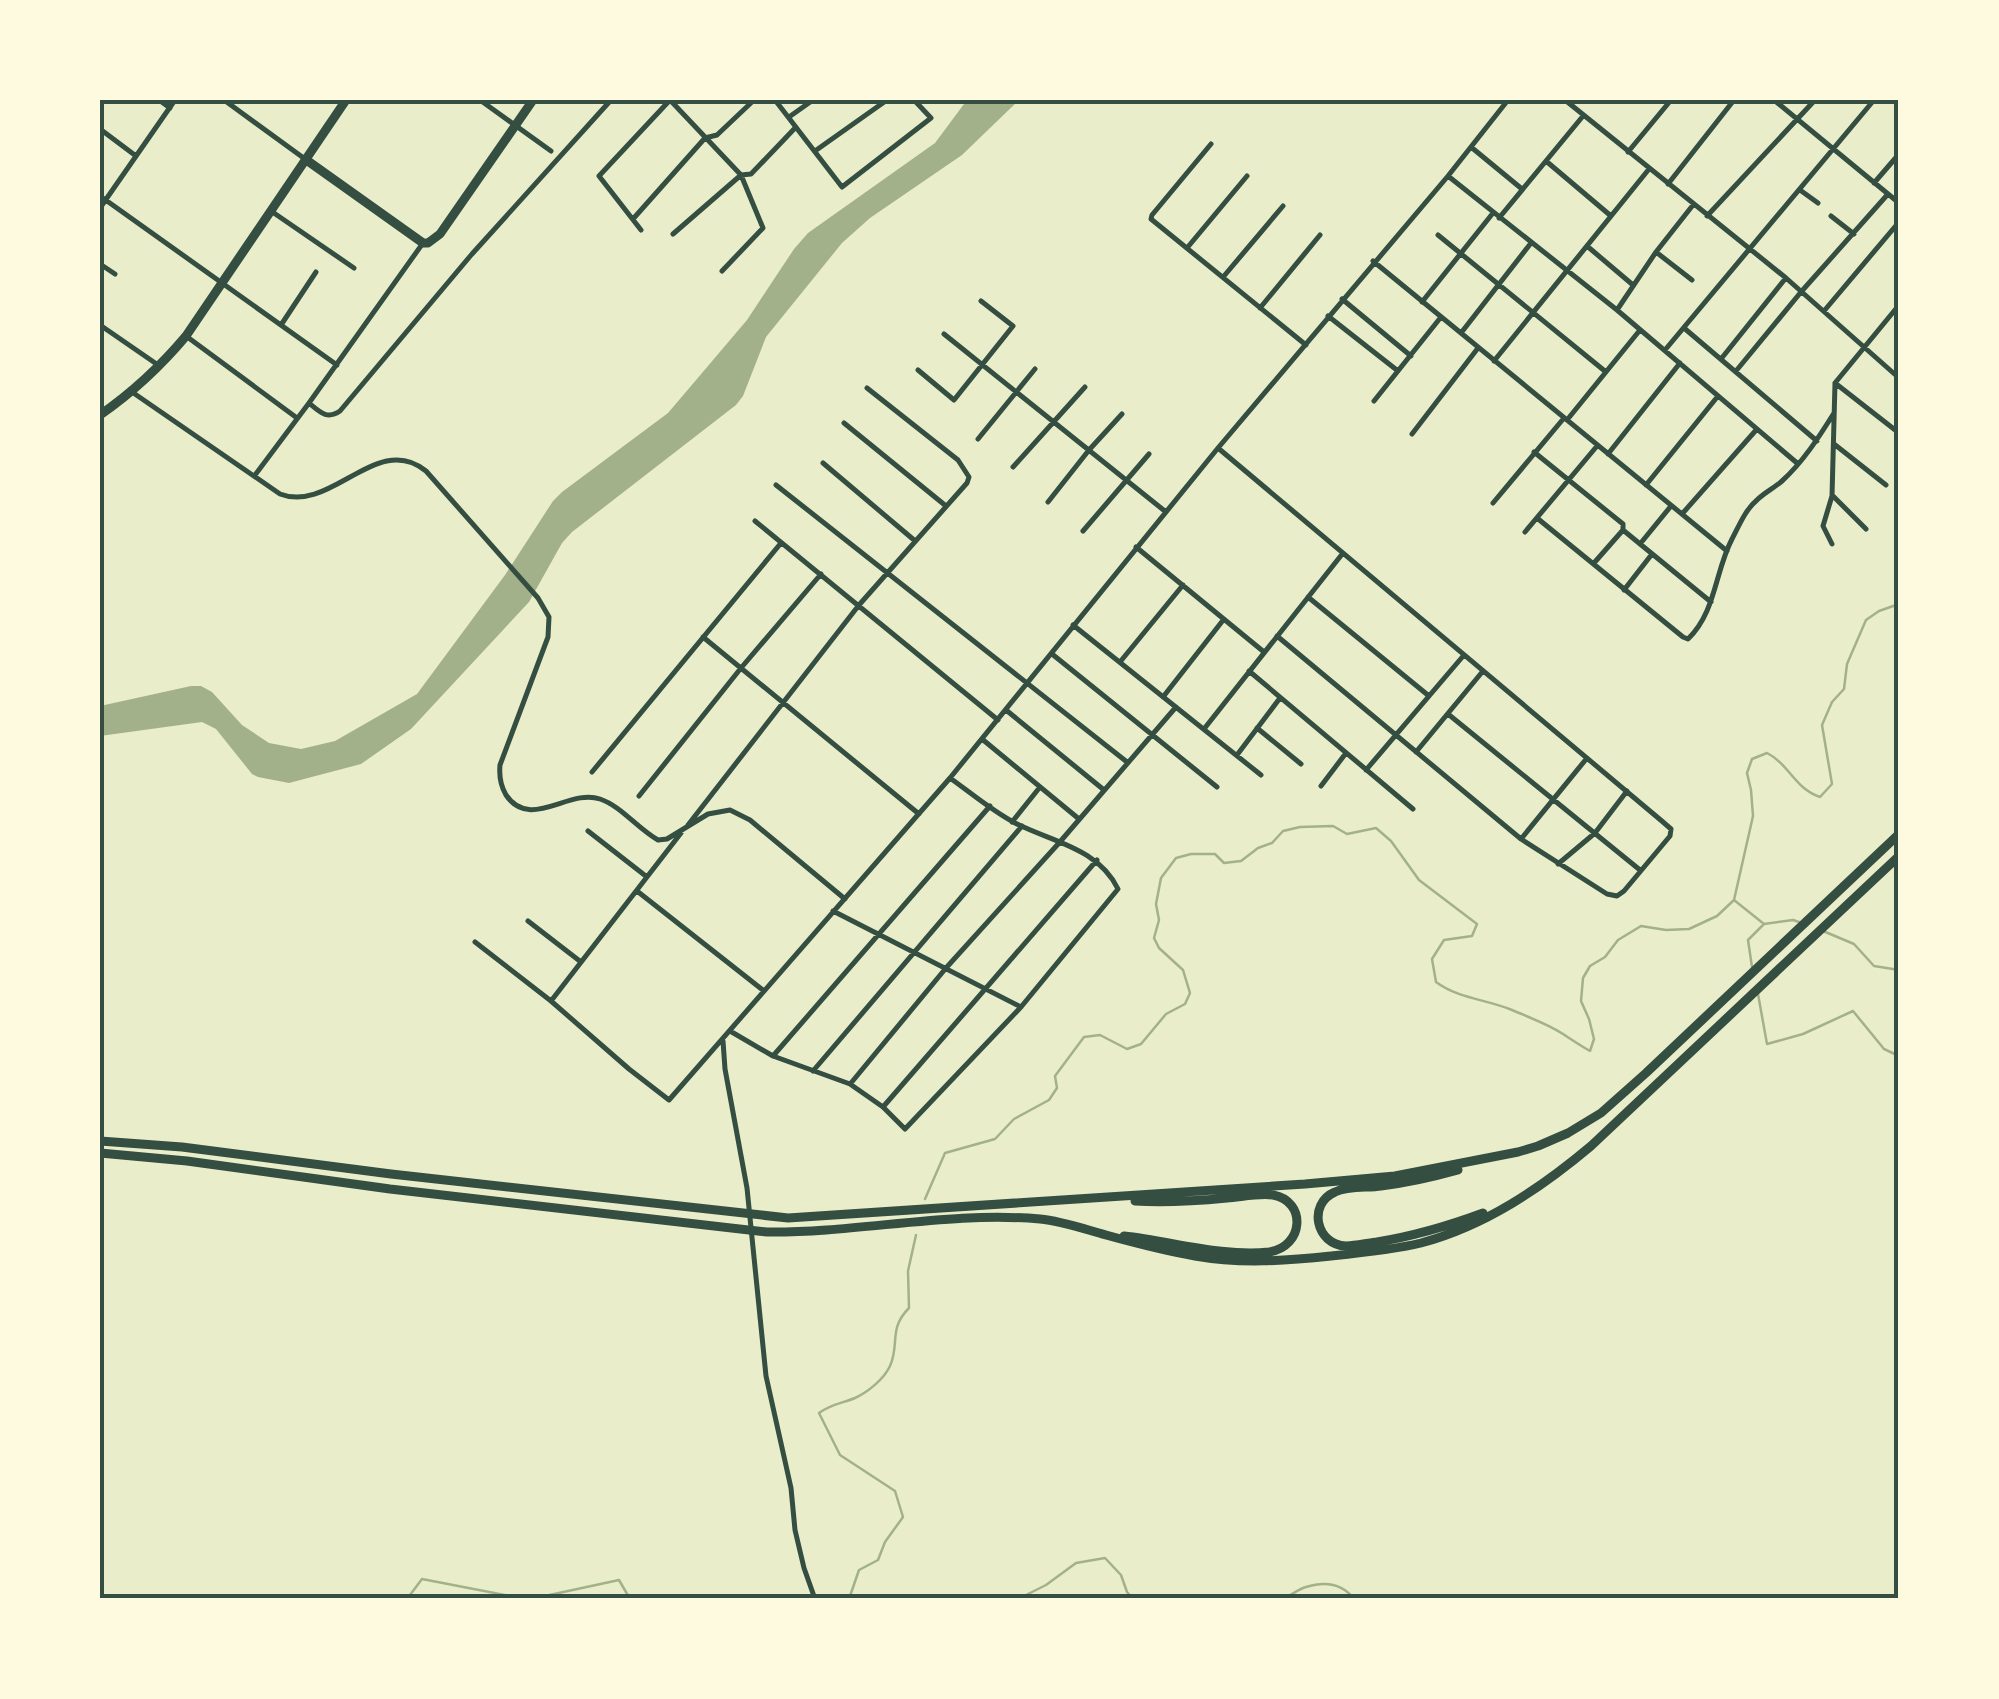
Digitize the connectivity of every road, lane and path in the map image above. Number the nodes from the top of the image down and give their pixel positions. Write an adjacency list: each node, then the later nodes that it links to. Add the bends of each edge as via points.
1 (159, 100): 21 (street)
2 (175, 100): 21 (street)
3 (224, 100): 37 (street)
4 (346, 100): 37 (main road)
5 (480, 100): 25 (street)
6 (533, 100): 25 (main road)
7 (611, 100): 129 (street, via 340,411 326,416)
8 (670, 100): 28 (street); 60 (street, via 599,176)
9 (754, 100): 28 (street)
10 (775, 100): 23 (street)
11 (813, 100): 23 (street)
12 (887, 100): 33 (street)
13 (914, 100): 33 (street, via 931,118 842,186)
14 (1508, 100): 30 (street)
15 (1565, 100): 22 (street)
16 (1671, 100): 34 (street)
17 (1734, 100): 44 (street)
18 (1774, 100): 24 (street)
19 (1815, 100): 24 (street)
20 (1874, 100): 31 (street)
21 (170, 108): 36 (street)
22 (1584, 115): 34 (street); 38 (street)
23 (789, 117): 26 (street)
24 (1798, 119): 31 (street); 57 (street)
25 (515, 125): 32 (street); 67 (main road, via 440,234)
26 (796, 128): 33 (street); 40 (street, via 751,174)
27 (100, 129): 36 (street)
28 (705, 138): 40 (street); 60 (street)
29 (1211, 144): 70 (street, via 1152,215)
30 (1471, 146): 42 (street); 45 (street)
31 (1833, 148): 43 (street); 46 (street)
32 (551, 151)
33 (814, 151)
34 (1628, 152): 39 (street)
35 (1899, 154): 43 (street)
36 (136, 156): 48 (street)
37 (306, 159): 54 (main road); 67 (main road)
38 (1546, 161): 45 (street); 56 (street)
39 (1649, 170): 44 (street); 56 (street)
40 (741, 175): 63 (street); 77 (street, via 763,228)
41 (1247, 176): 70 (street)
42 (1448, 176): 55 (street); 74 (street)
43 (1874, 183): 47 (street)
44 (1668, 184): 51 (street)
45 (1522, 190): 59 (street)
46 (1799, 190): 49 (street); 71 (street)
47 (1888, 194): 50 (street); 64 (street)
48 (103, 198): 53 (street); 84 (street)
49 (1818, 203)
50 (1899, 204)
51 (1693, 205): 57 (street); 72 (street)
52 (1283, 206): 81 (street)
53 (100, 208)
54 (271, 212): 76 (street); 84 (main road)
55 (1492, 212): 59 (street); 73 (street)
56 (1611, 216): 69 (street)
57 (1707, 216): 71 (street)
58 (1831, 216): 64 (street)
59 (1499, 218): 68 (street)
60 (633, 219): 62 (street)
61 (1899, 222): 94 (street)
62 (641, 230)
63 (673, 234)
64 (1854, 234): 87 (street)
65 (1320, 235): 92 (street)
66 (1438, 236): 73 (street)
67 (426, 243): 113 (street)
68 (1531, 243): 78 (street); 85 (street)
69 (1587, 246): 78 (street); 86 (street)
70 (1187, 248): 81 (street)
71 (1748, 249): 82 (street); 100 (street)
72 (1656, 252): 83 (street); 86 (street)
73 (1461, 254): 85 (street); 90 (street)
74 (1373, 262): 88 (street); 90 (street)
75 (100, 264): 80 (street)
76 (354, 268)
77 (722, 271)
78 (1567, 271): 93 (street); 95 (street)
79 (316, 272): 99 (street)
80 (115, 274)
81 (1223, 277): 92 (street)
82 (1786, 278): 87 (street); 110 (street)
83 (1692, 280)
84 (224, 284): 99 (street); 104 (main road)
85 (1498, 284): 95 (street); 102 (street)
86 (1633, 285): 93 (street)
87 (1801, 292): 94 (street); 119 (street)
88 (1342, 300): 96 (street); 109 (street)
89 (981, 301): 114 (street, via 1013,326)
90 (1422, 302): 97 (street)
91 (1899, 306): 107 (street)
92 (1260, 308): 105 (street)
93 (1617, 310): 101 (street)
94 (1824, 311): 107 (street)
95 (1534, 312): 111 (street); 120 (street)
96 (1328, 316): 105 (street); 118 (street)
97 (1442, 318): 102 (street); 109 (street)
98 (100, 325): 115 (street)
99 (281, 325): 113 (street)
100 (1684, 328): 108 (street); 110 (street)
101 (1640, 330): 108 (street); 120 (street)
102 (1461, 333): 106 (street)
103 (944, 334): 114 (street)
104 (186, 336): 115 (main road); 133 (street)
105 (1306, 344): 144 (street)
106 (1478, 348): 111 (street); 139 (street)
107 (1864, 348): 121 (street); 122 (street)
108 (1665, 350): 112 (street)
109 (1410, 356): 118 (street)
110 (1721, 359): 119 (street)
111 (1494, 361): 134 (street)
112 (1680, 363): 127 (street); 148 (street)
113 (337, 365): 129 (street)
114 (982, 365): 117 (street, via 954,400); 126 (street)
115 (160, 367): 125 (main road)
116 (1034, 368): 126 (street)
117 (918, 370)
118 (1398, 371): 128 (street)
119 (1736, 371): 141 (street)
120 (1606, 372): 134 (street)
121 (1899, 378)
122 (1835, 383): 130 (street); 138 (street)
123 (1085, 387): 135 (street)
124 (867, 388): 161 (street, via 967,472 968,483)
125 (132, 392): 132 (main road); 152 (street)
126 (1016, 392): 135 (street); 140 (street)
127 (1718, 396): 137 (street); 156 (street)
128 (1374, 402)
129 (309, 404): 133 (street)
130 (1834, 413): 141 (street); 142 (street)
131 (1122, 414): 145 (street)
132 (100, 416)
133 (298, 419): 152 (street)
134 (1565, 419): 143 (street); 146 (street)
135 (1053, 422): 145 (street); 151 (street)
136 (844, 423): 161 (street)
137 (1758, 429): 150 (street); 164 (street)
138 (1899, 432)
139 (1412, 434)
140 (978, 439)
141 (1817, 441): 150 (street)
142 (1834, 444): 157 (street); 158 (street)
143 (1597, 445): 148 (street); 154 (street)
144 (1218, 448): 163 (street); 177 (street)
145 (1089, 450): 153 (street); 159 (street)
146 (1534, 452): 154 (street); 160 (street)
147 (1149, 454): 153 (street)
148 (1608, 454): 156 (street)
149 (823, 463): 171 (street)
150 (1798, 463): 176 (street, via 1753,502)
151 (1013, 467)
152 (254, 476): 235 (street, via 290,498 396,458 426,471 549,617 500,765 503,790 525,810 596,797 658,840)
153 (1126, 480): 163 (street); 169 (street)
154 (1568, 480): 165 (street); 167 (street, via 1624,524)
155 (776, 485): 180 (street)
156 (1646, 486): 162 (street)
157 (1886, 486)
158 (1832, 496): 168 (street); 174 (street, via 1824,526)
159 (1048, 502)
160 (1493, 503)
161 (946, 506): 171 (street)
162 (1671, 506): 164 (street); 173 (street)
163 (1166, 512): 175 (street)
164 (1682, 514): 176 (street)
165 (1537, 518): 170 (street); 179 (street)
166 (755, 521): 172 (street)
167 (1623, 530): 173 (street); 179 (street)
168 (1866, 530)
169 (1082, 531)
170 (1526, 532)
171 (914, 540): 180 (street)
172 (781, 542): 181 (street); 189 (street)
173 (1640, 544): 178 (street)
174 (1832, 544)
175 (1136, 547): 182 (street); 188 (street)
176 (1728, 552): 185 (street)
177 (1342, 553): 184 (street); 193 (street)
178 (1652, 554): 183 (street); 185 (street)
179 (1594, 563): 183 (street)
180 (887, 573): 186 (street); 198 (street)
181 (821, 574): 186 (street); 195 (street)
182 (1182, 585): 187 (street); 194 (street)
183 (1624, 590): 185 (street, via 1683,638 1694,633)
184 (1308, 597): 190 (street); 200 (street)
185 (1711, 602)
186 (859, 605): 202 (street); 206 (street)
187 (1224, 619): 191 (street); 199 (street)
188 (1073, 625): 192 (street); 194 (street)
189 (703, 636): 195 (street); 219 (street)
190 (1277, 636): 191 (street); 210 (street)
191 (1264, 652): 197 (street)
192 (1052, 653): 198 (street); 209 (street)
193 (1464, 655): 196 (street); 200 (street)
194 (1120, 662): 199 (street)
195 (741, 668): 202 (street); 227 (street)
196 (1483, 670): 205 (street); 215 (street)
197 (1249, 671): 201 (street); 208 (street)
198 (1027, 684): 204 (street); 216 (street)
199 (1163, 696): 203 (street)
200 (1429, 696): 210 (street)
201 (1280, 698): 207 (street); 213 (street)
202 (783, 701): 231 (street); 235 (street)
203 (1176, 708): 208 (street); 209 (street)
204 (1006, 710): 206 (street); 225 (street)
205 (1448, 714): 212 (street); 228 (street)
206 (998, 720): 211 (street)
207 (1257, 728): 214 (street); 217 (street)
208 (1204, 729): 214 (street)
209 (1153, 735): 216 (street); 224 (street)
210 (1396, 736): 212 (street); 218 (street)
211 (982, 739): 221 (street); 223 (street)
212 (1416, 752): 239 (street)
213 (1346, 754): 218 (street); 222 (street)
214 (1236, 755): 220 (street)
215 (1587, 758): 226 (street); 228 (street)
216 (1128, 763): 225 (street)
217 (1300, 764)
218 (1366, 770): 230 (street)
219 (592, 772)
220 (1261, 774)
221 (950, 778): 229 (street); 231 (street)
222 (1321, 786)
223 (1040, 787): 232 (street); 233 (street)
224 (1217, 787)
225 (1104, 790): 232 (street)
226 (1626, 791): 237 (street); 244 (street, via 1671,829)
227 (639, 796)
228 (1553, 799): 237 (street); 239 (street)
229 (990, 806): 233 (street); 250 (street)
230 (1412, 809)
231 (919, 814): 247 (street)
232 (1080, 819): 240 (street)
233 (1012, 822): 234 (street)
234 (1022, 826): 240 (street); 252 (street)
235 (685, 828): 245 (street); 247 (street, via 719,810 740,814)
236 (588, 831): 245 (street)
237 (1595, 833): 243 (street); 244 (street)
238 (1899, 834): 266 (main road, via 1601,1114)
239 (1521, 838): 243 (street)
240 (1059, 843): 242 (street); 254 (street)
241 (1899, 856): 268 (main road, via 1591,1146)
242 (1097, 860): 255 (street); 258 (street, via 1118,888)
243 (1558, 864): 244 (street, via 1617,896)
244 (1640, 870)
245 (648, 877): 246 (street)
246 (637, 891): 253 (street); 256 (street)
247 (845, 899): 248 (street)
248 (833, 912): 250 (street); 256 (street)
249 (528, 921): 253 (street)
250 (878, 934): 252 (street); 261 (street)
251 (475, 942): 257 (street)
252 (914, 952): 254 (street); 262 (street)
253 (581, 962): 257 (street)
254 (946, 968): 255 (street); 263 (street)
255 (985, 989): 258 (street); 264 (street)
256 (764, 991): 259 (street)
257 (551, 1001): 260 (street, via 669,1100)
258 (1021, 1007): 264 (street, via 905,1128)
259 (730, 1030): 260 (street); 261 (street)
260 (723, 1041): 271 (street, via 747,1188 766,1376)
261 (773, 1056): 262 (street)
262 (812, 1071): 263 (street)
263 (850, 1084): 264 (street)
264 (883, 1108)
265 (100, 1141): 269 (main road, via 777,1217)
266 (1518, 1152): 268 (main road, via 1405,1183 1333,1192 1318,1206 1318,1225 1338,1244 1382,1241 1448,1226); 269 (main road, via 1382,1178)
267 (100, 1153): 270 (main road, via 767,1232 1005,1218 1045,1219)
268 (1537, 1188): 270 (main road, via 1439,1238 1314,1258 1221,1260)
269 (1104, 1198): 270 (main road, via 1276,1196 1296,1214 1296,1233 1280,1249 1252,1252)
270 (1096, 1232)
271 (815, 1599)

